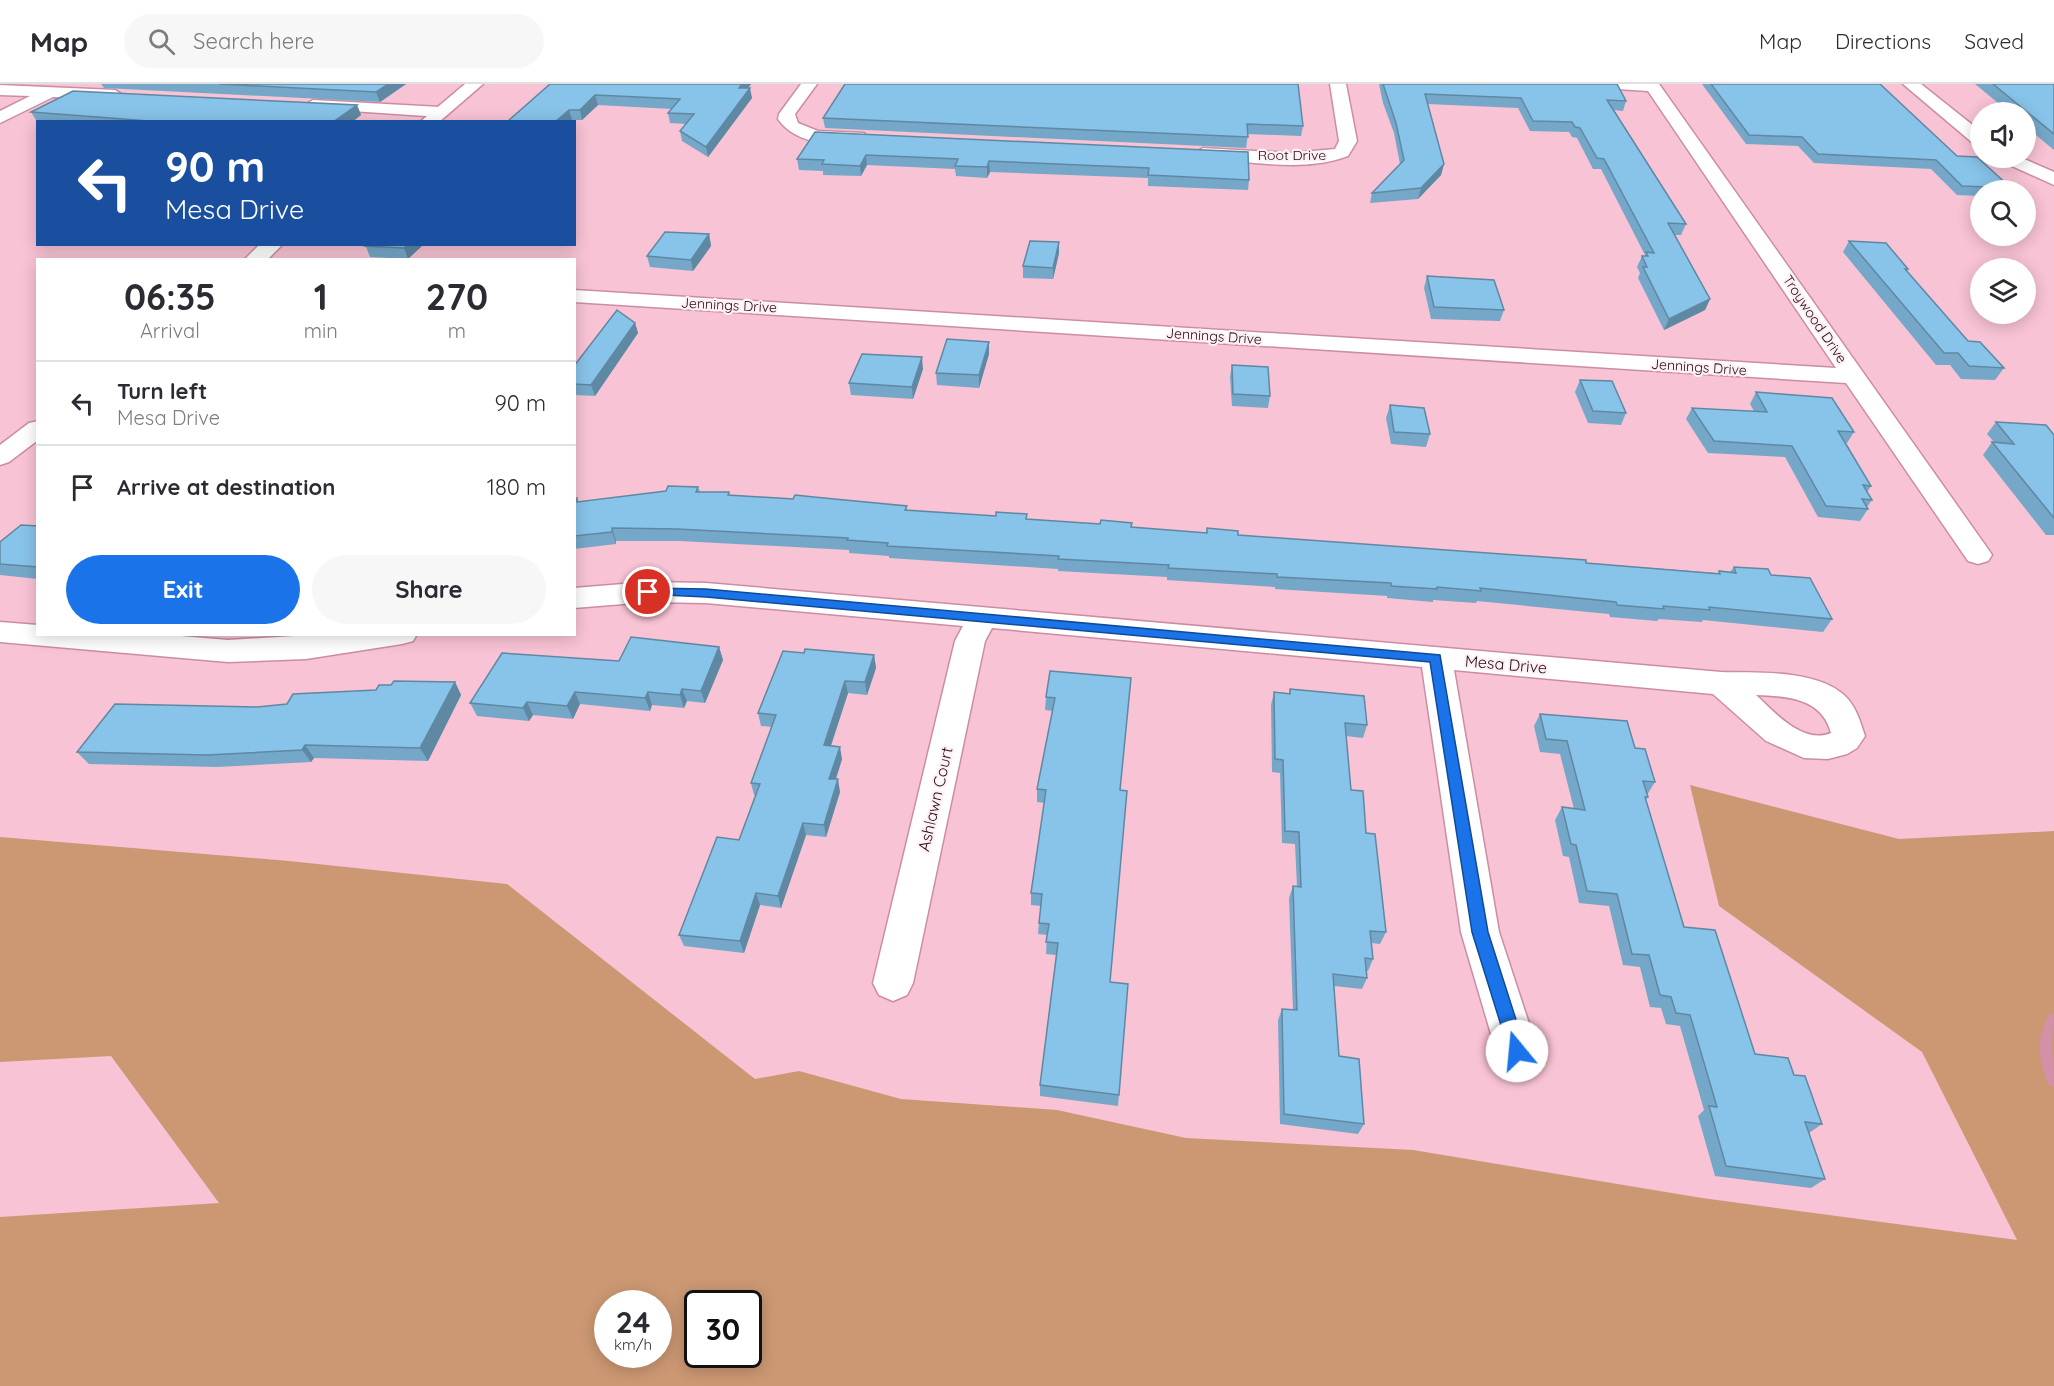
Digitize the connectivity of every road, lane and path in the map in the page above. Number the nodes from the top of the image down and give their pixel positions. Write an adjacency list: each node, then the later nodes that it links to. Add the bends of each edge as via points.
1 (475, 84): 11 (street)
2 (809, 84): 14 (street, via 788,114 790,126 815,135)
3 (1338, 84): 15 (street, Root Drive, via 1348,141 1340,154 1308,158)
4 (1617, 84): 6 (street)
5 (1911, 84): 13 (street)
6 (1652, 85): 21 (street, Troywood Drive)
7 (0, 90): 8 (street)
8 (52, 92): 9 (street); 12 (street)
9 (133, 96)
10 (298, 104): 11 (street)
11 (434, 117)
12 (0, 118)
13 (1970, 132)
14 (871, 138)
15 (1190, 152)
16 (2030, 168): 17 (street)
17 (2054, 179)
18 (271, 246): 19 (street)
19 (256, 258)
20 (576, 296): 21 (street, Jennings Drive)
21 (1853, 376): 24 (street, Troywood Drive)
22 (36, 430): 23 (street)
23 (0, 458)
24 (1978, 555)
25 (576, 598): 26 (street, Mesa Drive, via 678,592)
26 (982, 618): 31 (street, Mesa Drive); 33 (street, Ashlawn Court, via 970,641)
27 (0, 632): 28 (street)
28 (36, 635)
29 (48, 636): 30 (street, via 228,651 306,648)
30 (388, 636)
31 (1436, 658): 32 (street, Mesa Drive); 34 (street, via 1480,932)
32 (1721, 683)
33 (893, 982)
34 (1517, 1051)

